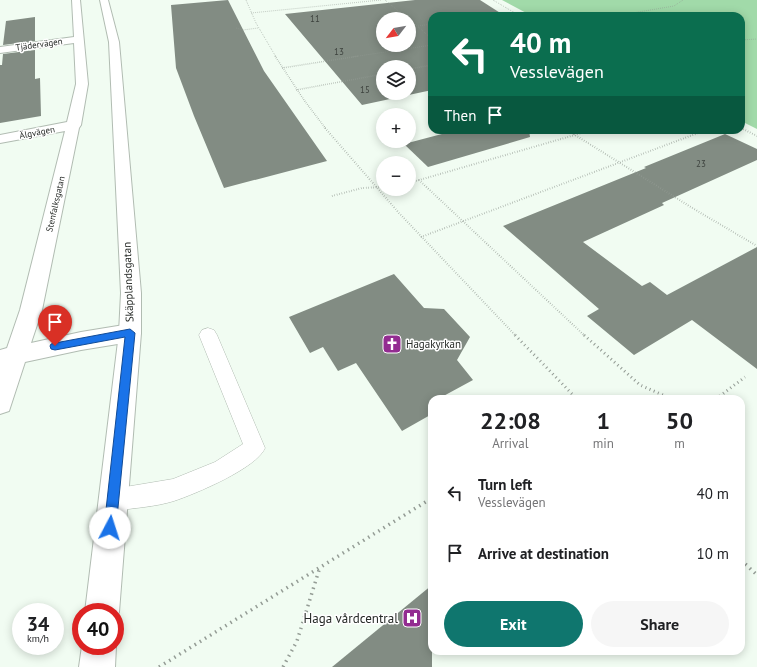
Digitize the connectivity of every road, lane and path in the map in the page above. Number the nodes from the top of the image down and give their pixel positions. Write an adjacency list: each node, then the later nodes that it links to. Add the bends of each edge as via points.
1 (76, 0): 17 (street, Stenfalksgatan)
2 (104, 0): 43 (street, Skäpplandsgatan, via 114,42 131,292)
3 (246, 0): 11 (path)
4 (381, 0): 11 (path)
5 (385, 0): 8 (path)
6 (493, 0): 9 (path)
7 (684, 0): 10 (path, via 674,6)
8 (400, 12)
9 (512, 12)
10 (639, 12)
11 (251, 13): 15 (path)
12 (428, 25): 13 (path)
13 (417, 26): 16 (path)
14 (236, 28): 15 (path)
15 (258, 28): 23 (path)
16 (428, 36)
17 (78, 39): 21 (street, Tjädervägen); 27 (street, Stenfalksgatan, via 82,84)
18 (757, 39): 19 (path)
19 (745, 40)
20 (428, 46): 23 (path)
21 (0, 50)
22 (428, 66): 24 (path)
23 (282, 68): 26 (path)
24 (416, 68)
25 (376, 75): 26 (path)
26 (296, 90): 37 (path, via 330,137)
27 (74, 125): 33 (street, Älgvägen); 45 (street, Stenfalksgatan, via 31,310)
28 (745, 130): 32 (path)
29 (578, 134): 31 (path)
30 (695, 134): 34 (path)
31 (574, 135): 34 (path); 35 (path)
32 (757, 136)
33 (0, 139)
34 (618, 163): 40 (path); 42 (path)
35 (419, 180): 36 (path); 40 (path)
36 (416, 181)
37 (376, 188): 38 (path, via 362,188)
38 (332, 196)
39 (383, 196): 41 (path)
40 (464, 221): 41 (path); 48 (path, via 601,351 640,385)
41 (421, 237): 47 (path)
42 (757, 246)
43 (130, 333): 45 (street); 51 (street, Skäpplandsgatan)
44 (208, 335): 51 (lane, via 255,448 223,469 172,490)
45 (8, 357): 50 (street, Stenfalksgatan)
46 (745, 377): 49 (path)
47 (573, 395)
48 (663, 395)
49 (721, 395)
50 (0, 403)
51 (113, 500): 56 (street, Skäpplandsgatan)
52 (428, 500): 54 (path)
53 (745, 564): 55 (path)
54 (320, 567): 59 (path); 60 (path, via 297,641)
55 (757, 575)
56 (103, 603)
57 (98, 655): 58 (street)
58 (97, 667)
59 (158, 667)
60 (283, 667)

